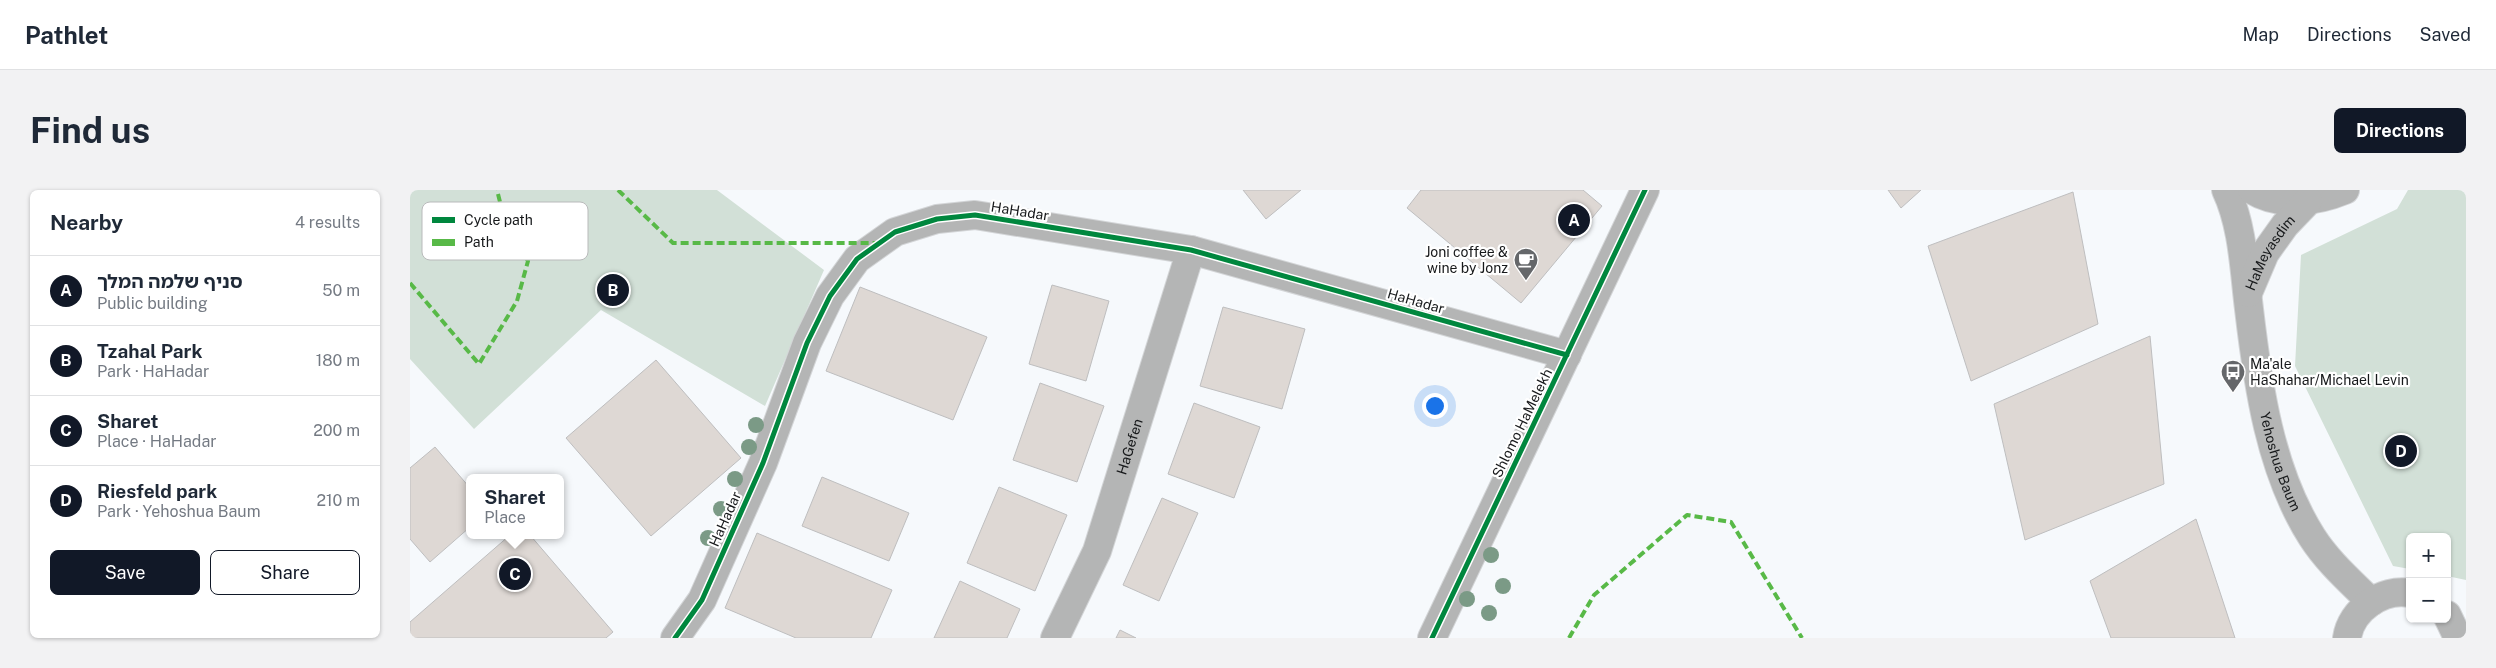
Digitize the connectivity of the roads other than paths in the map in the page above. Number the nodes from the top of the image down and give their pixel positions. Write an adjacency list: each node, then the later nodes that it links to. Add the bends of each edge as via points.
1 (1645, 190): 8 (street, Shlomo HaMelekh)
2 (2226, 190): 7 (street, HaMeyasdim, via 2239,228)
3 (2252, 190): 5 (street, via 2282,200)
4 (2345, 190): 5 (street)
5 (2308, 201): 7 (street, HaMeyasdim, via 2265,253)
6 (1191, 250): 8 (street, HaHadar); 12 (street, HaHadar, via 975,214 937,219 895,232 857,259 830,296 807,343 763,463 705,591); 13 (street, HaGefen, via 1097,551)
7 (2247, 295): 10 (street, Yehoshua Baum, via 2256,366 2287,492 2336,569)
8 (1568, 355): 14 (street, Shlomo HaMelekh)
9 (2406, 593): 10 (street, via 2387,594)
10 (2371, 602): 15 (street, via 2356,615)
11 (2451, 623): 16 (street)
12 (675, 638)
13 (1055, 638)
14 (1432, 638)
15 (2346, 638)
16 (2458, 638)

